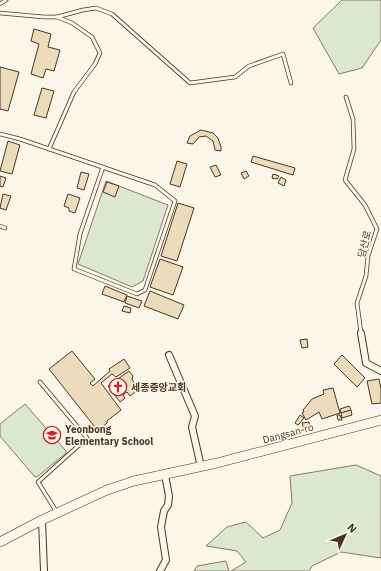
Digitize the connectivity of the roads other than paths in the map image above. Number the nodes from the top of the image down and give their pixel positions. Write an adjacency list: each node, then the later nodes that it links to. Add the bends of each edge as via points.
1 (6, 0): 2 (lane)
2 (0, 4)
3 (0, 13): 4 (lane)
4 (57, 17): 5 (lane, via 96,8 112,14 190,82 235,77 249,66 283,54); 8 (lane, via 72,23 92,37 100,53 74,92)
5 (291, 83)
6 (346, 97): 12 (lane, 당산로, via 353,119 354,149 345,180 365,205 377,229 357,303)
7 (0, 134): 8 (lane)
8 (50, 149): 9 (lane)
9 (103, 167): 9 (lane, via 155,185 175,201 145,290 137,294 74,269 80,234)
10 (0, 226): 11 (lane)
11 (6, 228)
12 (361, 333): 14 (street, via 366,363)
13 (169, 355): 17 (street, via 195,416 192,428)
14 (381, 371)
15 (40, 382): 19 (lane, via 87,438 38,482)
16 (381, 420): 17 (main road, Dangsan-ro)
17 (201, 467): 18 (main road, Dangsan-ro)
18 (165, 474): 19 (main road, Dangsan-ro, via 107,490); 23 (street, via 169,496 161,527 166,560)
19 (56, 513): 20 (main road, Dangsan-ro)
20 (42, 520): 21 (main road, Dangsan-ro); 22 (street)
21 (0, 542)
22 (44, 571)
23 (160, 571)

